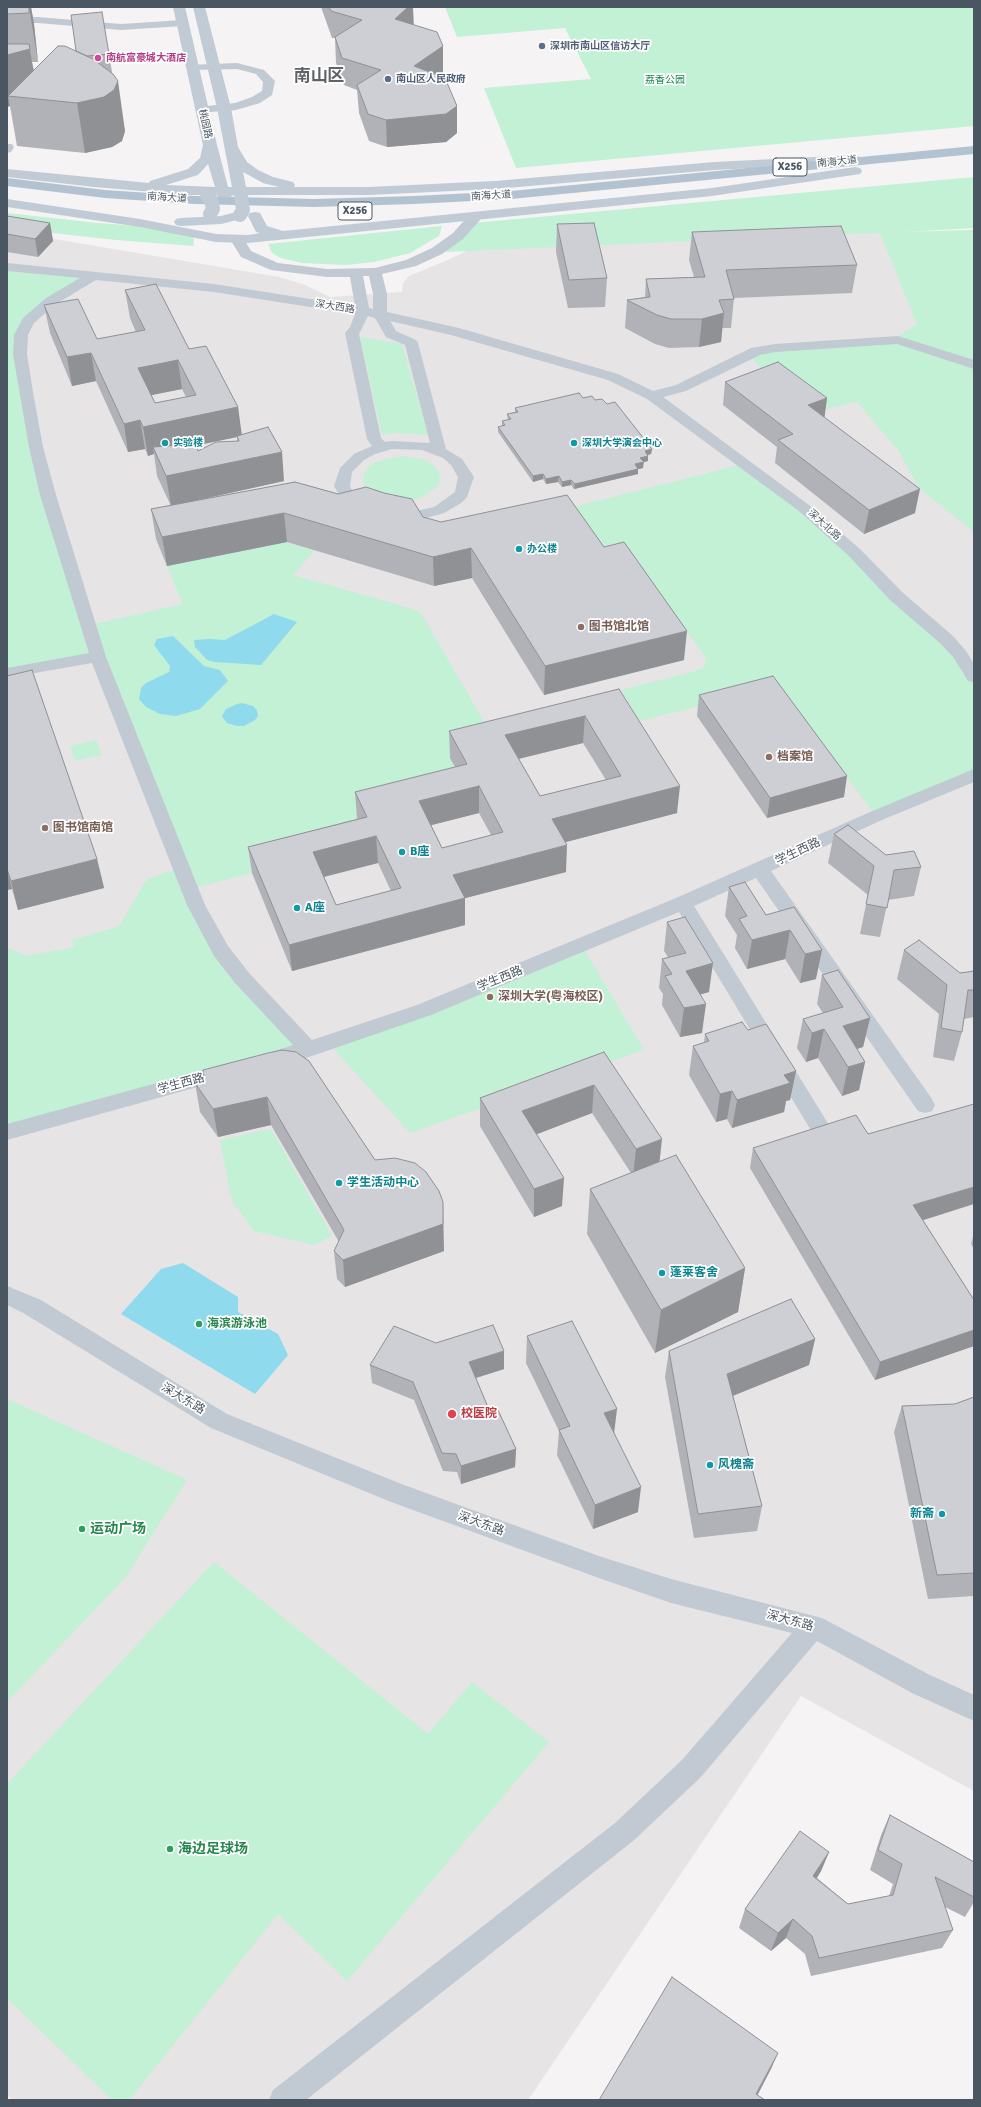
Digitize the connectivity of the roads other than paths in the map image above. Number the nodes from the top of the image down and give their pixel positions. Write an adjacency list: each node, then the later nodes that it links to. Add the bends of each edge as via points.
1 (179, 7): 4 (main road, 桃园路)
2 (200, 7): 5 (main road, 桃园路)
3 (7, 20): 4 (street, via 121,27)
4 (183, 23): 6 (main road, 桃园路)
5 (213, 66): 6 (street); 7 (main road, 桃园路); 7 (street, via 250,68 265,76 269,82 268,92 256,100)
6 (192, 67): 8 (main road, 桃园路)
7 (224, 108): 8 (street); 10 (main road, 桃园路)
8 (202, 110): 9 (main road, 桃园路)
9 (210, 145): 17 (main road, via 206,160 193,172 165,182); 21 (main road, 桃园路)
10 (233, 149): 19 (main road, via 247,169 268,180 292,186); 22 (main road, 桃园路)
11 (974, 150): 12 (main road, 南海大道 / X256)
12 (883, 157): 16 (main road, 南海大道 / X256, via 511,195 414,200 301,203 195,200 104,194); 19 (main road, via 714,166 495,185)
13 (974, 161): 14 (main road, 南海大道 / X256)
14 (856, 171): 20 (main road, 南海大道 / X256, via 501,204 378,211 195,210); 25 (main road, via 712,192)
15 (7, 173): 17 (main road)
16 (7, 182)
17 (126, 186): 18 (main road)
18 (190, 191): 21 (main road); 27 (main road, bridge, via 207,195 213,209 202,218)
19 (369, 191): 22 (main road)
20 (7, 192)
21 (223, 194): 22 (main road); 24 (main road, 桃园路)
22 (251, 194): 24 (main road, bridge, via 244,210); 28 (main road, via 254,216 261,229 277,235)
23 (7, 203): 26 (main road)
24 (233, 216): 27 (main road); 29 (main road, 桃园路)
25 (475, 217): 28 (main road); 31 (street, via 458,236 437,251 410,263)
26 (104, 218): 27 (main road); 29 (main road)
27 (183, 222)
28 (290, 236): 29 (main road)
29 (237, 240): 32 (street, via 246,254 266,264 312,272)
30 (7, 267): 33 (street, 深大西路)
31 (375, 272): 32 (street); 35 (street, via 380,294)
32 (356, 273): 34 (street)
33 (92, 277): 34 (street, 深大西路, via 214,288); 40 (street, via 51,301 28,321 22,335 20,354 41,467)
34 (363, 311): 35 (street, 深大西路); 38 (street, via 352,333 374,439)
35 (380, 315): 37 (street, 深大西路, via 454,331 592,370 633,385); 39 (street, via 391,334 411,343)
36 (974, 365): 37 (street, via 898,340 775,348 756,351 681,388)
37 (652, 396): 42 (street, 深大北路, via 804,508 854,553 896,596 947,640)
38 (381, 448): 39 (street, via 408,445); 39 (street, via 351,463 345,471 342,486 345,493 361,508 400,517 439,510 462,494 466,477 463,469)
39 (439, 450)
40 (98, 657): 41 (street); 46 (street, via 196,905 222,951 242,978)
41 (7, 673)
42 (974, 677)
43 (974, 775): 44 (street, 学生西路)
44 (760, 869): 45 (street, 学生西路); 47 (street)
45 (683, 903): 46 (street, 学生西路, via 424,1010); 48 (street)
46 (309, 1049): 49 (street, 学生西路)
47 (925, 1105)
48 (822, 1131)
49 (7, 1132)
50 (7, 1295): 51 (street, 深大东路, via 33,1307 219,1420 392,1491 599,1567 671,1591)
51 (813, 1626): 52 (street, 深大东路, via 921,1684); 53 (street, via 786,1661 691,1769 624,1832)
52 (974, 1708)
53 (283, 2100)

